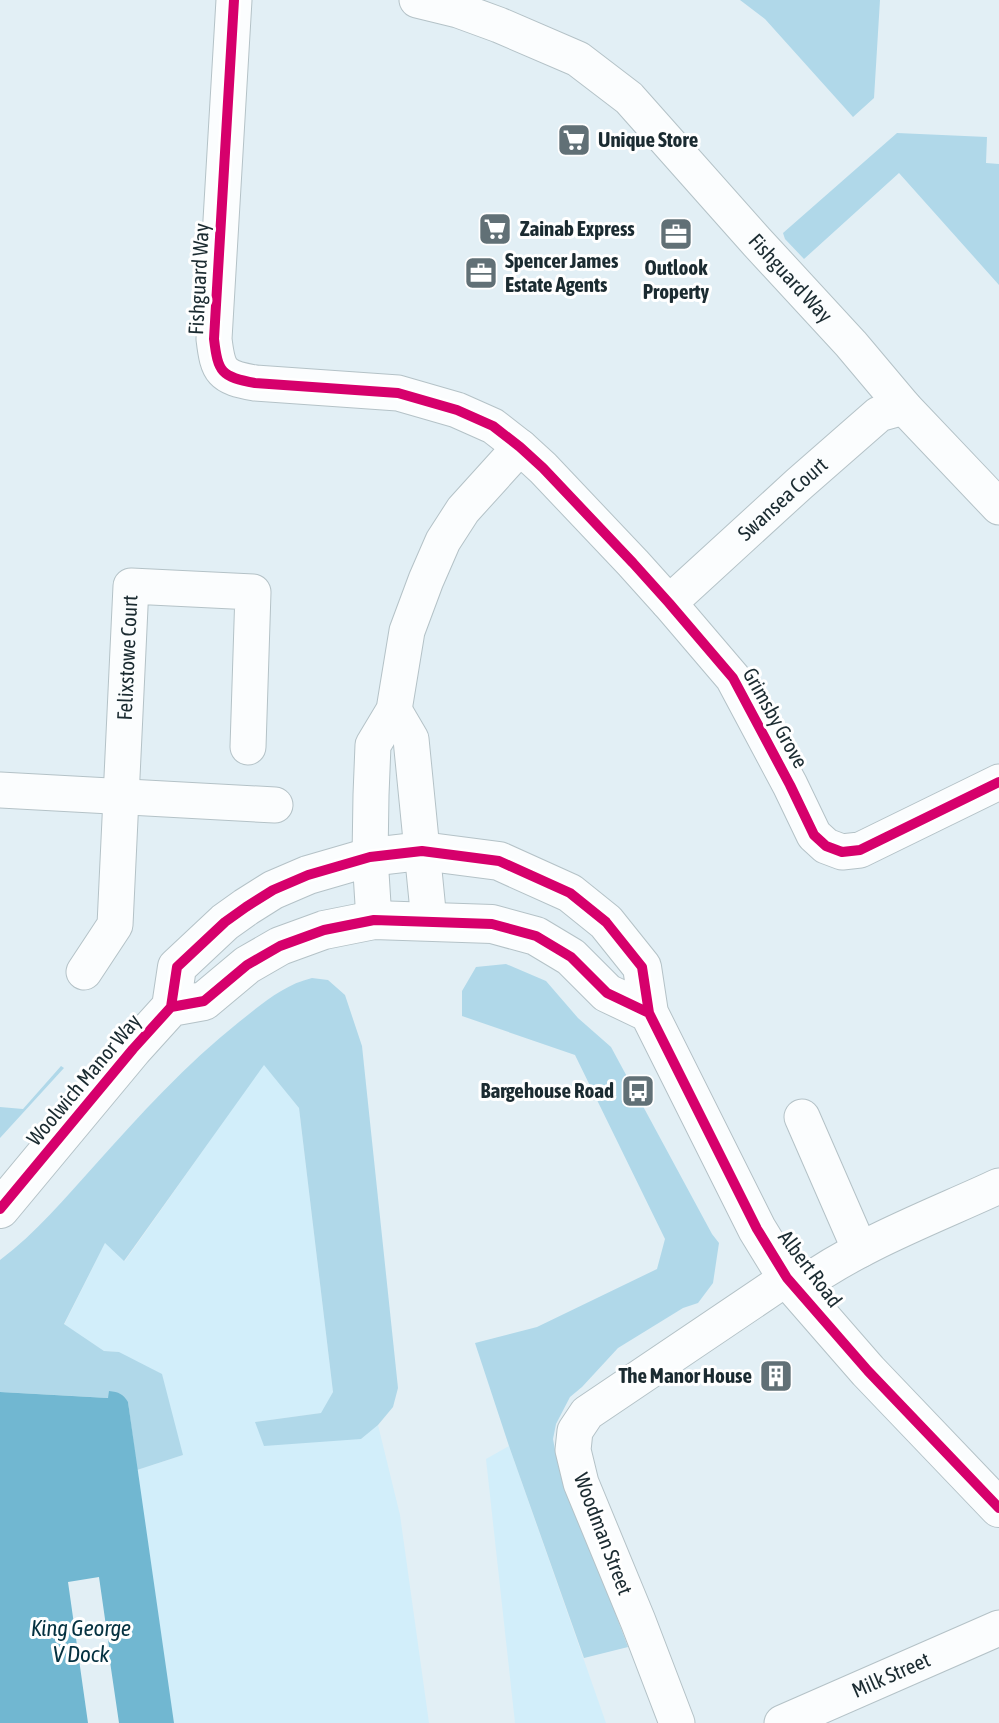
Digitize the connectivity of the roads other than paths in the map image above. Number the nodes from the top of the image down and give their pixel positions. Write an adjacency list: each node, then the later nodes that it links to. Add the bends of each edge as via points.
1 (234, 0): 5 (street, Fishguard Way, via 214,339 221,376 255,383 398,393 457,410 493,426)
2 (416, 0): 3 (street, Fishguard Way, via 458,10)
3 (504, 13): 4 (street, Fishguard Way, via 578,59 629,98)
4 (904, 407): 6 (street, Fishguard Way); 7 (street, Swansea Court, via 878,414)
5 (520, 447): 7 (street, Grimsby Grove); 8 (street, via 463,510 443,541 407,631)
6 (999, 507)
7 (669, 603): 10 (street, Grimsby Grove, via 733,678 814,835 826,846 842,852 860,850)
8 (394, 710): 14 (street, via 411,739); 15 (street, via 373,744)
9 (248, 747): 12 (street, Felixstowe Court, via 253,593 131,586)
10 (999, 782)
11 (0, 790): 12 (street)
12 (122, 796): 13 (street); 18 (street, Felixstowe Court, via 115,925)
13 (275, 805)
14 (422, 851): 15 (highway, Woolwich Manor Way); 17 (street); 20 (highway, Woolwich Manor Way, via 499,861 570,893 606,922 642,967)
15 (370, 857): 16 (street); 19 (highway, Woolwich Manor Way, via 273,890 225,922 177,967)
16 (374, 920): 17 (highway, Woolwich Manor Way); 19 (highway, Woolwich Manor Way, via 324,930 280,946 247,965 204,1001)
17 (429, 921): 20 (highway, Woolwich Manor Way, via 492,925 536,936 571,957 607,993)
18 (83, 972)
19 (171, 1007): 23 (highway, Woolwich Manor Way)
20 (649, 1013): 25 (highway, Albert Road, via 757,1229)
21 (802, 1117): 24 (street)
22 (999, 1186): 24 (street, Woodman Street)
23 (0, 1209)
24 (860, 1250): 25 (street, Woodman Street)
25 (792, 1284): 26 (highway, Albert Road, via 868,1371); 28 (street, Woodman Street, via 587,1413 575,1431 573,1450 581,1483)
26 (995, 1496)
27 (999, 1628): 29 (street, Milk Street)
28 (677, 1723)
29 (782, 1723)

